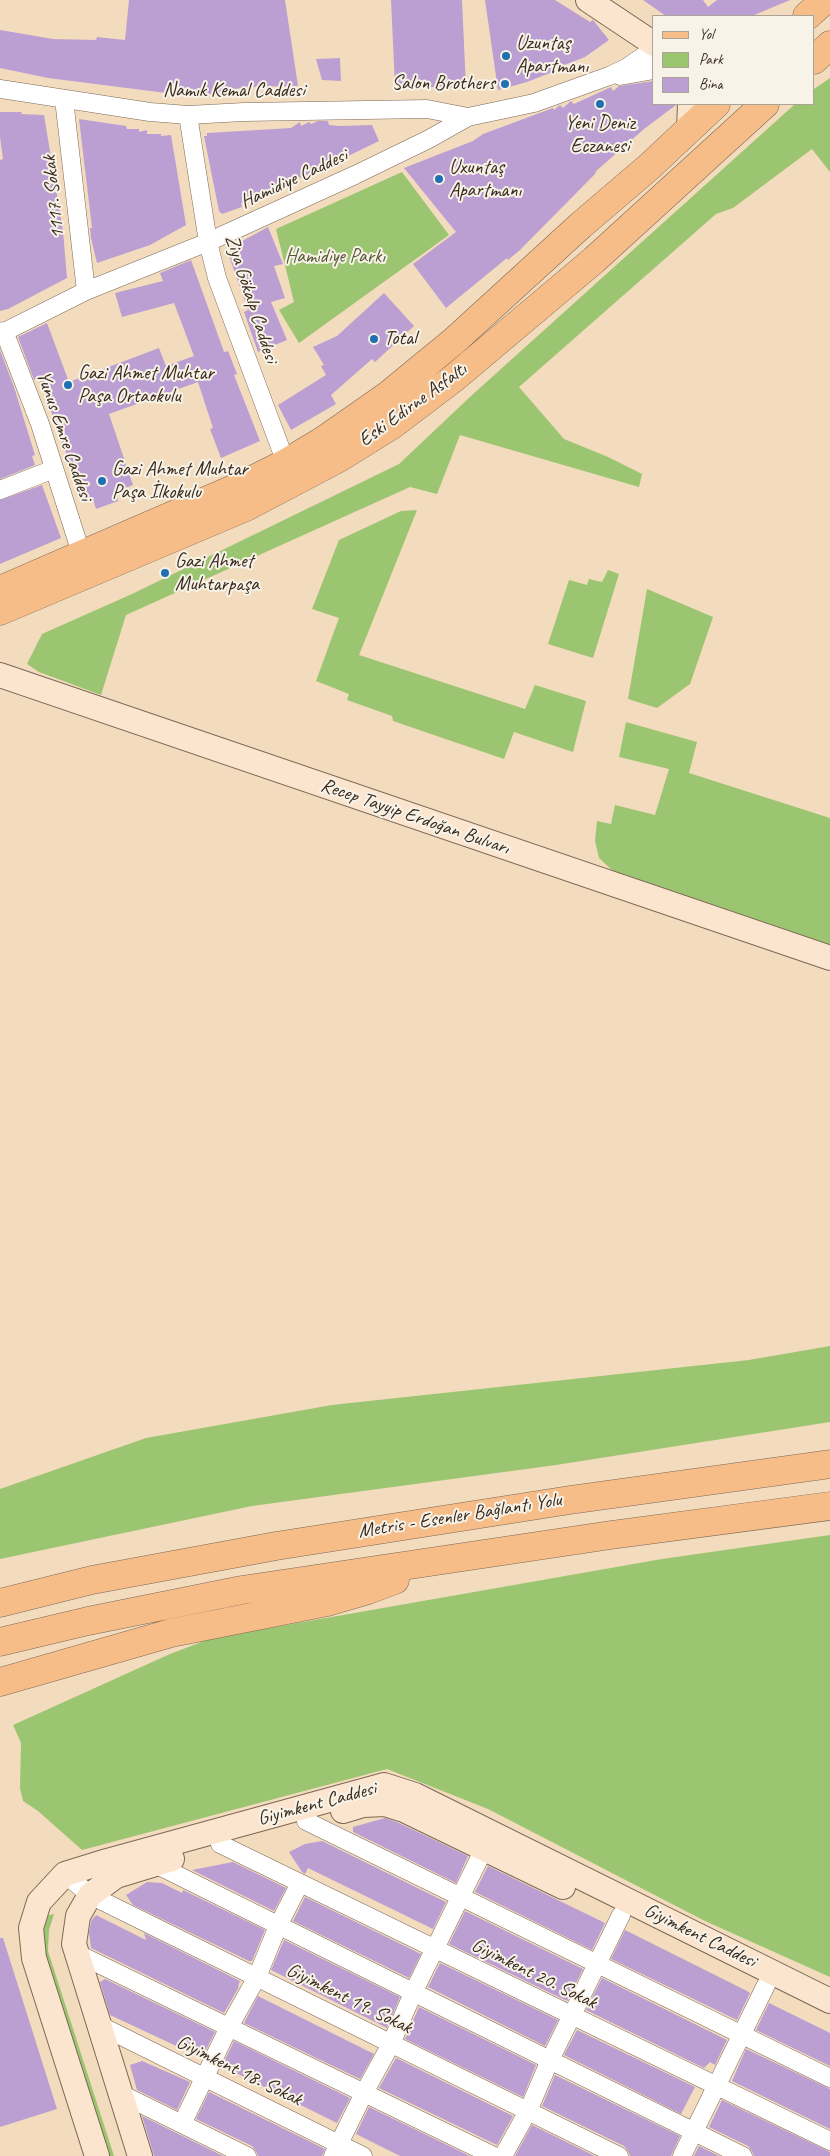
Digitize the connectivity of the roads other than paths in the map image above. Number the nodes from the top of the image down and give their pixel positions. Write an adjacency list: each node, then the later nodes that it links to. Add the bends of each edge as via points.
1 (588, 0): 4 (street)
2 (606, 0): 3 (street)
3 (652, 28)
4 (652, 43)
5 (830, 45): 7 (main road)
6 (652, 51): 9 (street)
7 (815, 59)
8 (652, 70): 9 (street)
9 (610, 76): 15 (street, Hamidiye Caddesi, via 534,103)
10 (0, 89): 11 (street, Namık Kemal Caddesi)
11 (64, 99): 14 (street, Namık Kemal Caddesi); 19 (street, 1117. Sokak)
12 (714, 105): 16 (main road, Eski Edirne Asfaltı)
13 (764, 105): 20 (main road, Eski Edirne Asfaltı, via 594,260)
14 (188, 115): 15 (street, Namık Kemal Caddesi, via 427,110); 17 (street, Ziya Gökalp Caddesi)
15 (468, 117): 17 (street, Hamidiye Caddesi, via 355,175)
16 (690, 117): 18 (main road, Eski Edirne Asfaltı)
17 (208, 242): 19 (street, Hamidiye Caddesi); 22 (street, Ziya Gökalp Caddesi, via 217,278)
18 (544, 260): 20 (main road, via 552,263 557,275); 22 (main road, Eski Edirne Asfaltı, via 387,396)
19 (86, 291): 21 (street, Hamidiye Caddesi)
20 (542, 302): 26 (main road, Eski Edirne Asfaltı, via 446,384 392,425 340,458 246,507)
21 (2, 333): 23 (street, Yunus Emre Caddesi, via 40,424)
22 (286, 463): 25 (main road, Eski Edirne Asfaltı)
23 (54, 469): 24 (street); 25 (street, Yunus Emre Caddesi)
24 (0, 490)
25 (82, 556): 26 (main road, Eski Edirne Asfaltı)
26 (1, 607)
27 (4, 671): 28 (street, Recep Tayyip Erdoğan Bulvarı)
28 (830, 958)
29 (830, 1464): 32 (main road, Metris - Esenler Bağlantı Yolu, via 423,1521)
30 (830, 1506): 31 (main road)
31 (451, 1560): 35 (main road, via 242,1590); 36 (main road, via 326,1602 170,1632)
32 (92, 1580): 33 (main road); 34 (main road)
33 (0, 1586)
34 (0, 1603)
35 (0, 1642)
36 (0, 1682)
37 (306, 1821): 38 (street, Giyimkent Caddesi); 39 (street, Giyimkent Caddesi, via 363,1805 385,1804); 44 (street)
38 (220, 1844): 40 (street, Giyimkent Caddesi); 42 (street, Giyimkent 20. Sokak)
39 (484, 1848): 44 (street); 45 (street, Giyimkent Caddesi)
40 (155, 1864): 43 (street, Giyimkent Caddesi, via 116,1876); 46 (street)
41 (65, 1874): 43 (street, Giyimkent 19. Sokak); 53 (street, Giyimkent Caddesi, via 384,1785 415,1795); 71 (street, Giyimkent Caddesi, via 39,1902 31,1928 34,1958)
42 (300, 1883): 46 (street); 47 (street, Giyimkent 20. Sokak)
43 (90, 1896): 48 (street, Giyimkent Caddesi, via 78,1916); 50 (street, Giyimkent 19. Sokak)
44 (461, 1896): 47 (street); 49 (street)
45 (622, 1915): 49 (street); 51 (street, Giyimkent Caddesi)
46 (278, 1926): 50 (street); 52 (street)
47 (435, 1949): 52 (street); 54 (street, Giyimkent 20. Sokak)
48 (76, 1953): 56 (street, Giyimkent Caddesi); 57 (street)
49 (598, 1964): 54 (street); 58 (street)
50 (257, 1978): 57 (street); 59 (street, Giyimkent 19. Sokak)
51 (766, 1985): 55 (street, Giyimkent Caddesi); 58 (street)
52 (413, 1993): 59 (street); 60 (street)
53 (830, 2001)
54 (572, 2016): 60 (street); 63 (street, Giyimkent 20. Sokak)
55 (830, 2016)
56 (97, 2024): 61 (street, Giyimkent 18. Sokak); 64 (street, Giyimkent Caddesi)
57 (229, 2027): 61 (street); 65 (street)
58 (741, 2034): 62 (street); 63 (street)
59 (392, 2044): 65 (street); 66 (street, Giyimkent 19. Sokak)
60 (550, 2060): 66 (street); 68 (street)
61 (205, 2078): 67 (street); 70 (street, Giyimkent 18. Sokak)
62 (830, 2078)
63 (715, 2085): 68 (street); 69 (street, Giyimkent 20. Sokak)
64 (119, 2093): 67 (street); 72 (street, Giyimkent Caddesi)
65 (364, 2093): 70 (street); 75 (street)
66 (528, 2112): 76 (street); 77 (street, Giyimkent 19. Sokak)
67 (182, 2124): 73 (street)
68 (692, 2131): 78 (street); 79 (street)
69 (830, 2141)
70 (336, 2150): 74 (street, Giyimkent 18. Sokak)
71 (97, 2156)
72 (140, 2156)
73 (247, 2156)
74 (363, 2156)
75 (494, 2156)
76 (503, 2156)
77 (618, 2156)
78 (682, 2156)
79 (743, 2156)

